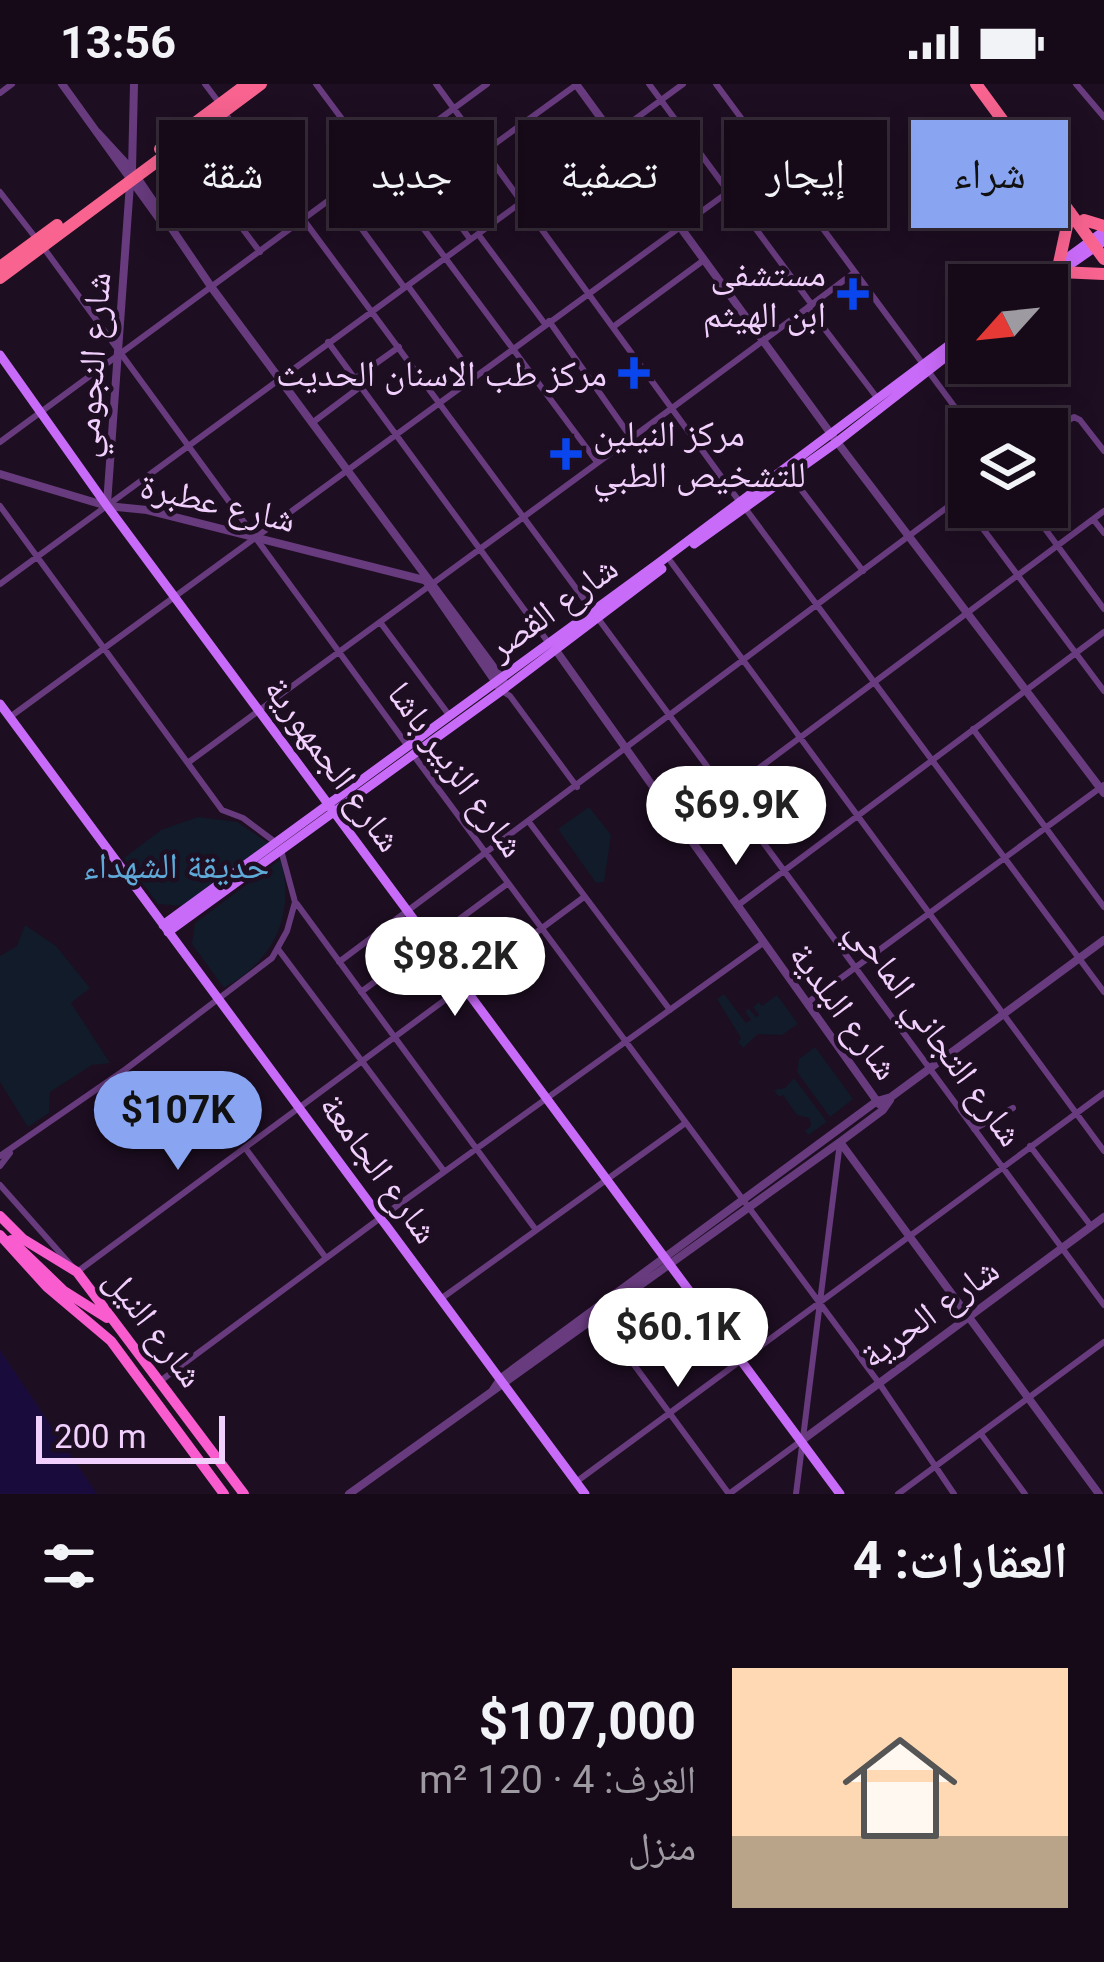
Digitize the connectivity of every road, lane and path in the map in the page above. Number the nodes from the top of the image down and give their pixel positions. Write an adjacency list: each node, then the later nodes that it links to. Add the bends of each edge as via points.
1 (12, 84): 16 (street)
2 (62, 84): 33 (street)
3 (134, 84): 33 (street, شارع النجومي)
4 (205, 84): 18 (street, شارع التجاني الماحي)
5 (247, 84): 18 (highway)
6 (261, 84): 18 (highway)
7 (316, 84): 24 (street)
8 (436, 84): 19 (street)
9 (576, 84): 27 (street); 30 (street)
10 (649, 84): 17 (street)
11 (683, 84): 17 (street)
12 (716, 84): 29 (street)
13 (980, 84): 20 (highway)
14 (1076, 84): 21 (street)
15 (485, 85): 19 (street)
16 (0, 93)
17 (660, 99): 28 (street); 34 (street)
18 (222, 108): 22 (highway); 23 (street, شارع التجاني الماحي); 33 (highway)
19 (454, 108): 25 (street); 26 (street)
20 (998, 109): 38 (highway); 51 (highway)
21 (1104, 117)
22 (208, 120)
23 (231, 120)
24 (344, 120)
25 (438, 120)
26 (462, 120)
27 (602, 120)
28 (631, 120)
29 (743, 120)
30 (494, 145)
31 (159, 158): 33 (highway)
32 (494, 165): 36 (street)
33 (131, 176): 52 (highway); 64 (street); 76 (street, شارع النجومي)
34 (724, 187)
35 (0, 192): 52 (street, شارع الزبير باشا)
36 (518, 200)
37 (518, 204): 50 (street)
38 (1071, 211): 51 (highway); 56 (highway)
39 (305, 220): 67 (street, شارع التجاني الماحي)
40 (242, 228): 53 (street)
41 (292, 228): 53 (street)
42 (362, 228): 63 (street)
43 (425, 228): 54 (street)
44 (467, 228): 50 (street)
45 (539, 228): 65 (street)
46 (676, 228): 65 (street)
47 (680, 228): 55 (street)
48 (754, 228): 66 (street)
49 (822, 228): 60 (street)
50 (474, 237): 54 (street); 68 (street)
51 (1100, 241): 57 (main road)
52 (40, 243): 58 (highway); 62 (highway); 76 (street, شارع الزبير باشا)
53 (260, 252): 64 (street)
54 (446, 256): 63 (street); 73 (street)
55 (704, 260): 69 (street); 70 (street)
56 (1060, 264)
57 (1064, 264)
58 (0, 267)
59 (1068, 268): 61 (highway)
60 (855, 272): 66 (street); 77 (street)
61 (1104, 274)
62 (0, 278)
63 (406, 286): 67 (street); 78 (street)
64 (212, 288): 76 (street); 79 (street)
65 (588, 293): 68 (street); 69 (street)
66 (810, 306): 70 (street); 82 (street)
67 (372, 310): 71 (street); 72 (street, شارع التجاني الماحي)
68 (547, 322): 73 (street); 91 (street)
69 (613, 327): 85 (street)
70 (764, 341): 85 (street); 90 (street)
71 (328, 342): 79 (street); 80 (street)
72 (399, 347): 80 (street); 83 (street, شارع التجاني الماحي)
73 (513, 347): 78 (street); 95 (street)
74 (948, 350): 77 (main road, شارع القصر)
75 (0, 355): 86 (main road, شارع الجمهورية)
76 (120, 356): 86 (street); 93 (street, شارع الزبير باشا); 101 (street, شارع النجومي)
77 (925, 367): 82 (main road, شارع القصر); 84 (street); 90 (main road, شارع القصر)
78 (473, 375): 83 (street)
79 (279, 379): 88 (street); 93 (street)
80 (354, 379): 81 (street)
81 (360, 387): 88 (street); 89 (street)
82 (878, 398): 90 (main road, شارع القصر)
83 (439, 400): 89 (street); 104 (street, شارع التجاني الماحي)
84 (955, 408)
85 (675, 409): 91 (street); 99 (street)
86 (39, 412): 92 (street); 101 (main road, شارع الجمهورية)
87 (1068, 422): 94 (street, via 1080,419)
88 (312, 423): 96 (street)
89 (395, 435): 96 (street); 112 (street)
90 (834, 438): 98 (main road, شارع القصر); 99 (main road, شارع القصر); 109 (street)
91 (632, 439): 95 (street)
92 (0, 442)
93 (188, 447): 101 (street); 110 (street, شارع الزبير باشا)
94 (1104, 451)
95 (597, 462): 104 (street)
96 (347, 470): 110 (street); 117 (street)
97 (0, 474): 101 (street, شارع عطبرة)
98 (790, 475): 99 (main road, شارع القصر); 115 (street)
99 (742, 504): 114 (main road, شارع القصر); 120 (street); 123 (main road, شارع القصر)
100 (0, 506): 113 (street)
101 (107, 506): 110 (street, شارع عطبرة); 113 (street); 119 (main road, شارع الجمهورية)
102 (948, 506): 109 (street)
103 (1104, 512): 105 (street)
104 (523, 516): 112 (street); 123 (street, شارع التجاني الماحي)
105 (1093, 519): 108 (street); 111 (street)
106 (983, 528): 116 (street)
107 (1045, 528): 111 (street)
108 (1104, 533)
109 (910, 536): 115 (street); 122 (street)
110 (257, 537): 117 (street, شارع عطبرة); 119 (street); 128 (street, شارع الزبير باشا)
111 (1058, 546): 116 (street); 121 (street)
112 (480, 548): 117 (street); 126 (street)
113 (37, 556): 118 (street); 127 (street)
114 (671, 562): 123 (main road, شارع القصر); 130 (street)
115 (863, 571): 120 (street)
116 (1018, 574): 122 (street); 129 (street)
117 (428, 583): 124 (street); 132 (street)
118 (0, 584)
119 (177, 596): 127 (street); 136 (main road, شارع الجمهورية)
120 (818, 605): 130 (street); 131 (street)
121 (1104, 609)
122 (967, 612): 131 (street); 133 (street)
123 (594, 614): 126 (main road, شارع القصر); 138 (street, شارع التجاني الماحي)
124 (380, 622): 128 (street); 137 (street)
125 (1104, 632): 129 (street)
126 (552, 646): 132 (main road, شارع القصر); 142 (street, شارع البلدية)
127 (106, 648): 139 (street); 145 (street)
128 (339, 652): 136 (street); 143 (street, شارع الزبير باشا)
129 (1076, 653): 133 (street); 134 (street)
130 (743, 660): 138 (street); 141 (street)
131 (876, 680): 141 (street); 144 (street)
132 (503, 687): 137 (main road, شارع القصر); 143 (main road, شارع القصر); 146 (street)
133 (1025, 689): 140 (street); 147 (street)
134 (1104, 691)
135 (0, 704): 139 (main road, شارع الجامعة)
136 (260, 710): 145 (street); 149 (main road, شارع الجمهورية)
137 (448, 715): 143 (main road, شارع القصر)
138 (670, 716): 142 (street); 148 (street, شارع التجاني الماحي)
139 (10, 717): 165 (main road, شارع الجامعة)
140 (973, 729): 144 (street); 152 (street)
141 (799, 736): 148 (street); 150 (street)
142 (626, 749): 146 (street); 153 (street, شارع البلدية)
143 (410, 750): 149 (main road, شارع القصر); 155 (street, شارع الزبير باشا)
144 (933, 759): 150 (street); 156 (street)
145 (189, 762): 154 (street, via 222,810)
146 (577, 787): 151 (street)
147 (1103, 789): 152 (street)
148 (726, 793): 153 (street); 157 (street, شارع التجاني الماحي)
149 (332, 806): 154 (main road, شارع القصر); 163 (main road, شارع الجمهورية)
150 (857, 815): 157 (street); 164 (street)
151 (529, 822): 155 (street); 159 (street)
152 (1046, 826): 156 (street); 162 (street)
153 (680, 827): 161 (street, شارع البلدية)
154 (278, 846): 160 (street); 165 (main road, شارع القصر)
155 (486, 854): 158 (street, شارع الزبير باشا); 163 (street)
156 (1004, 856): 164 (street); 171 (street)
157 (784, 871): 161 (street); 173 (street, شارع التجاني الماحي)
158 (507, 884): 166 (street, شارع الزبير باشا); 168 (street)
159 (584, 897): 166 (street); 179 (street)
160 (295, 902): 170 (street); 172 (street)
161 (736, 906): 169 (street, شارع البلدية)
162 (1104, 907)
163 (408, 909): 168 (main road, شارع الجمهورية); 172 (street)
164 (929, 913): 173 (street); 180 (street)
165 (166, 928): 177 (main road, شارع الجامعة)
166 (539, 928): 174 (street); 182 (street, شارع الزبير باشا)
167 (1104, 940): 171 (street)
168 (431, 941): 174 (main road, شارع الجمهورية); 175 (street)
169 (763, 943): 178 (street, شارع البلدية); 179 (street)
170 (278, 949): 177 (street); 183 (street)
171 (1079, 958): 176 (street); 180 (street)
172 (339, 962): 175 (street)
173 (856, 968): 178 (street); 184 (street, شارع التجاني الماحي)
174 (466, 986): 181 (street); 186 (main road, شارع الجمهورية)
175 (361, 992): 181 (street)
176 (1104, 992)
177 (220, 999): 188 (main road, شارع الجامعة); 198 (street)
178 (807, 1003): 187 (street, شارع البلدية)
179 (670, 1010): 182 (street)
180 (1004, 1014): 184 (street); 190 (street)
181 (395, 1038): 183 (street); 196 (street)
182 (625, 1042): 186 (street); 191 (street, شارع الزبير باشا)
183 (363, 1062): 188 (street); 202 (street)
184 (930, 1069): 187 (street); 192 (street, شارع التجاني الماحي)
185 (1104, 1093): 190 (street)
186 (549, 1097): 196 (street); 203 (main road, شارع الجمهورية)
187 (880, 1106): 193 (street)
188 (302, 1107): 195 (street); 207 (main road, شارع الجامعة)
189 (1013, 1108): 192 (street)
190 (1076, 1113): 194 (street); 197 (street)
191 (684, 1124): 203 (street); 205 (street, شارع الزبير باشا)
192 (974, 1129): 201 (street, شارع التجاني الماحي)
193 (837, 1138): 205 (street); 211 (street); 218 (street)
194 (1030, 1147): 201 (street); 209 (street)
195 (246, 1149): 214 (street); 216 (street)
196 (476, 1150): 202 (street); 210 (street)
197 (1104, 1151)
198 (10, 1153): 199 (street); 200 (street)
199 (0, 1156)
200 (0, 1166)
201 (1002, 1167): 211 (street); 213 (street, شارع التجاني الماحي)
202 (444, 1172): 207 (street)
203 (608, 1177): 210 (street); 215 (main road, شارع الجمهورية)
204 (0, 1185): 216 (street)
205 (744, 1204): 215 (street); 218 (street, شارع الزبير باشا)
206 (0, 1216): 216 (main road, شارع النيل)
207 (382, 1216): 214 (street); 217 (main road, شارع الجامعة)
208 (1104, 1217): 209 (street, شارع الحرية)
209 (1091, 1226): 213 (street, شارع الحرية)
210 (536, 1230): 217 (street)
211 (910, 1236): 218 (street); 221 (street)
212 (3, 1239): 222 (main road); 234 (main road, شارع النيل, via 111,1341)
213 (1062, 1248): 219 (street, شارع التجاني الماحي); 221 (street, شارع الحرية)
214 (326, 1258): 225 (street)
215 (668, 1261): 220 (street); 224 (main road, شارع الجمهورية)
216 (77, 1272): 222 (main road, شارع النيل)
217 (442, 1298): 226 (main road, شارع الجامعة)
218 (818, 1302): 224 (street); 227 (street, شارع الزبير باشا); 231 (street)
219 (1104, 1305)
220 (597, 1313): 226 (street); 229 (street)
221 (967, 1315): 227 (street, شارع الحرية); 228 (street)
222 (115, 1323): 225 (main road, شارع النيل)
223 (1104, 1342): 228 (street)
224 (743, 1359): 229 (street); 231 (main road, شارع الجمهورية)
225 (159, 1382): 233 (main road, شارع النيل)
226 (503, 1382): 235 (main road, شارع الجامعة); 238 (street)
227 (879, 1382): 231 (street, شارع الحرية); 232 (street, شارع الزبير باشا)
228 (1029, 1398): 230 (street); 246 (street)
229 (669, 1413): 235 (street); 240 (street)
230 (980, 1433): 232 (street); 245 (street)
231 (801, 1441): 240 (street, شارع الحرية); 241 (street); 242 (main road, شارع الجمهورية)
232 (934, 1467): 243 (street); 244 (street, شارع الزبير باشا)
233 (228, 1474): 234 (main road, via 218,1471); 237 (main road, شارع النيل)
234 (213, 1480): 236 (main road, شارع النيل)
235 (576, 1482): 239 (main road, شارع الجامعة)
236 (224, 1494)
237 (244, 1494)
238 (349, 1494)
239 (585, 1494)
240 (729, 1494)
241 (796, 1494)
242 (840, 1494)
243 (898, 1494)
244 (954, 1494)
245 (1025, 1494)
246 (1099, 1494)

